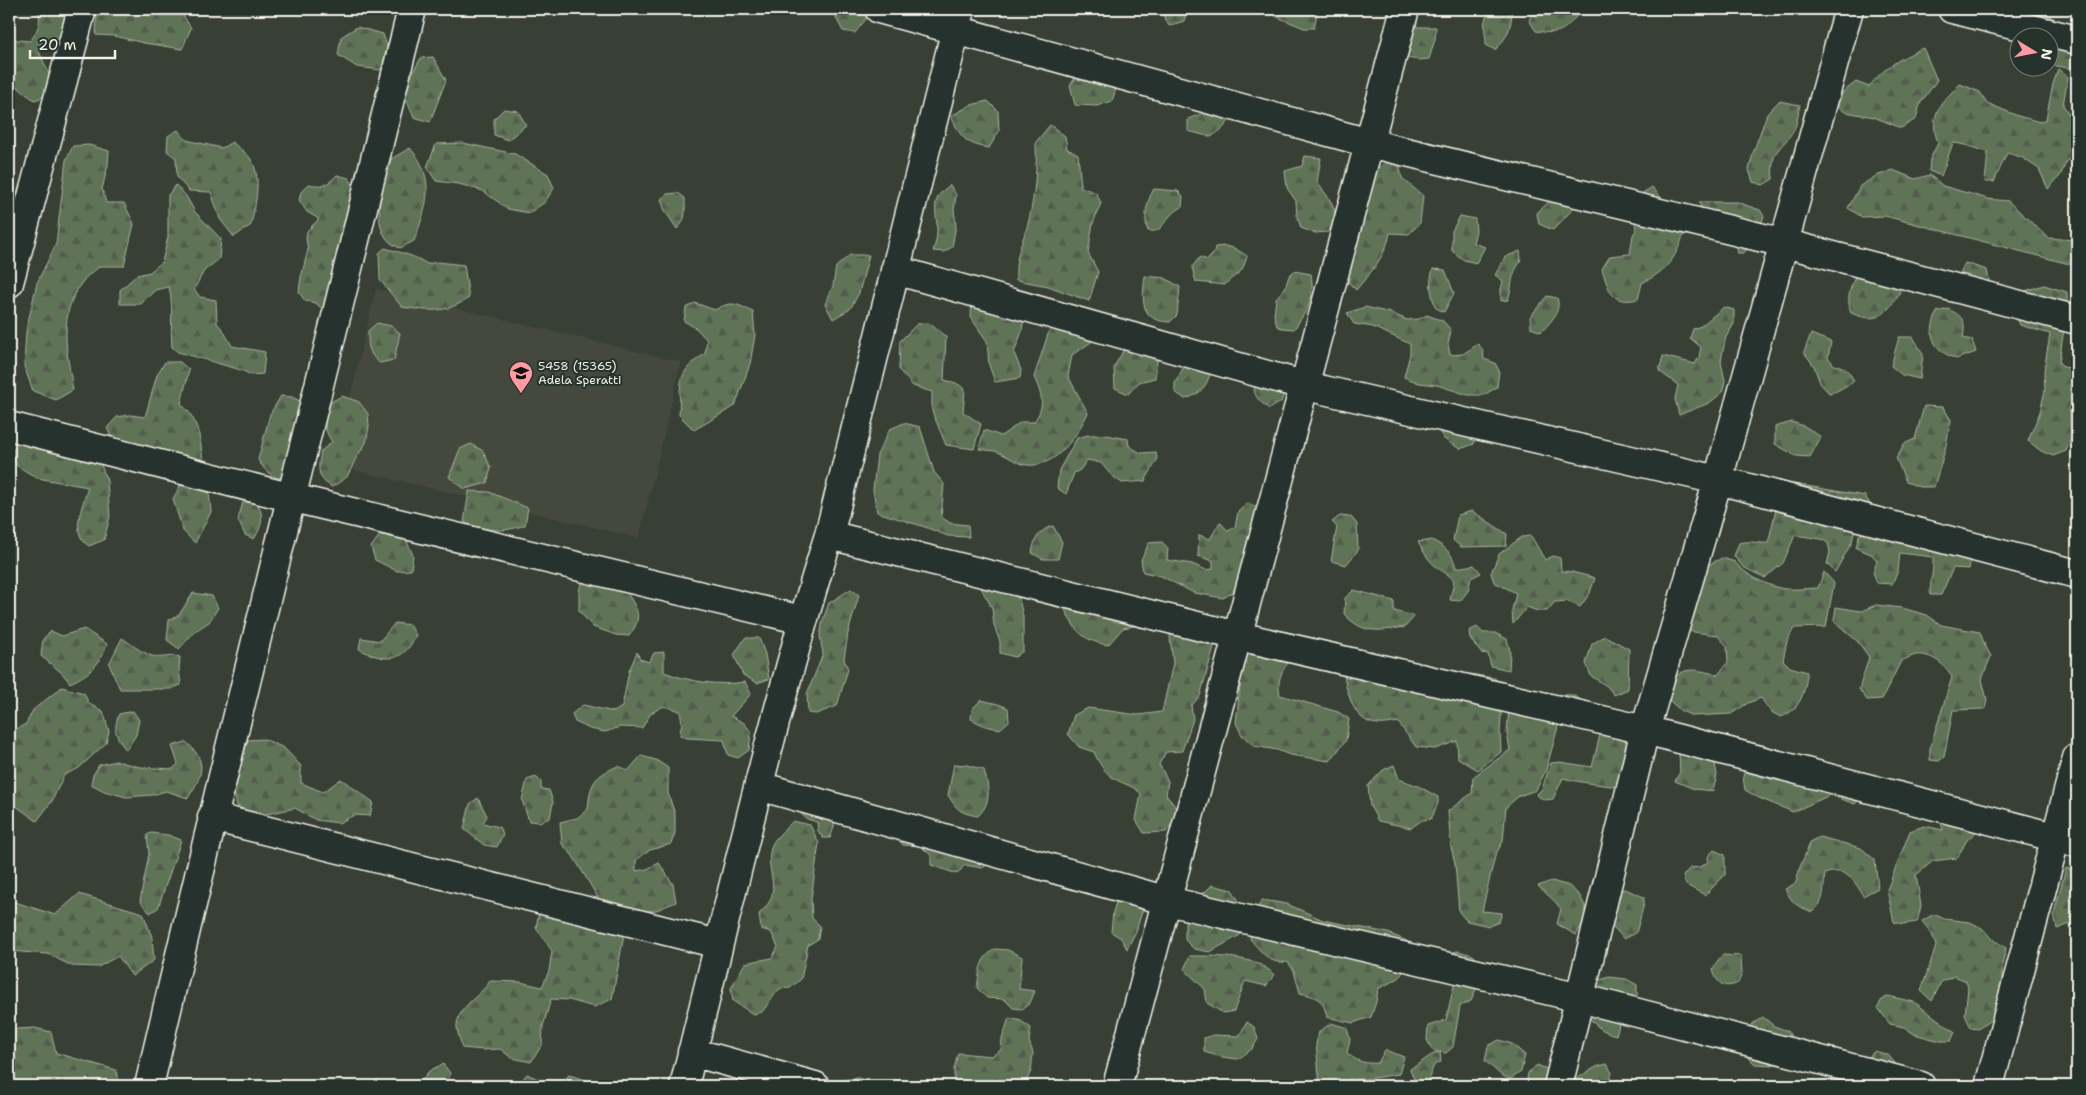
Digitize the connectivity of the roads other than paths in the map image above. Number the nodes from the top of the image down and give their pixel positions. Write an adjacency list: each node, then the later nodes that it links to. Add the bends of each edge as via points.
1 (82, 9): 12 (street)
2 (412, 9): 17 (street)
3 (879, 9): 7 (street)
4 (1405, 9): 9 (street)
5 (1849, 9): 10 (street)
6 (1952, 9): 8 (street)
7 (958, 19): 9 (street); 11 (street)
8 (2077, 40)
9 (1369, 143): 10 (street); 14 (street)
10 (1784, 243): 13 (street); 16 (street)
11 (894, 270): 14 (street); 18 (street)
12 (9, 278)
13 (2077, 320)
14 (1306, 386): 16 (street); 21 (street)
15 (9, 426): 17 (street)
16 (1718, 480): 19 (street); 22 (street)
17 (293, 498): 20 (street); 25 (street)
18 (829, 536): 20 (street); 21 (street)
19 (2077, 574)
20 (802, 620): 24 (street)
21 (1238, 636): 22 (street); 27 (street)
22 (1646, 730): 26 (street); 29 (street)
23 (2077, 758): 26 (street)
24 (759, 786): 27 (street); 28 (street)
25 (212, 817): 28 (street); 31 (street)
26 (2067, 841): 37 (street)
27 (1168, 901): 29 (street); 34 (street)
28 (718, 944): 30 (street)
29 (1580, 998): 35 (street); 36 (street)
30 (692, 1052): 32 (street); 33 (street)
31 (149, 1086)
32 (684, 1086)
33 (815, 1086)
34 (1117, 1086)
35 (1558, 1086)
36 (1921, 1086)
37 (1989, 1086)

